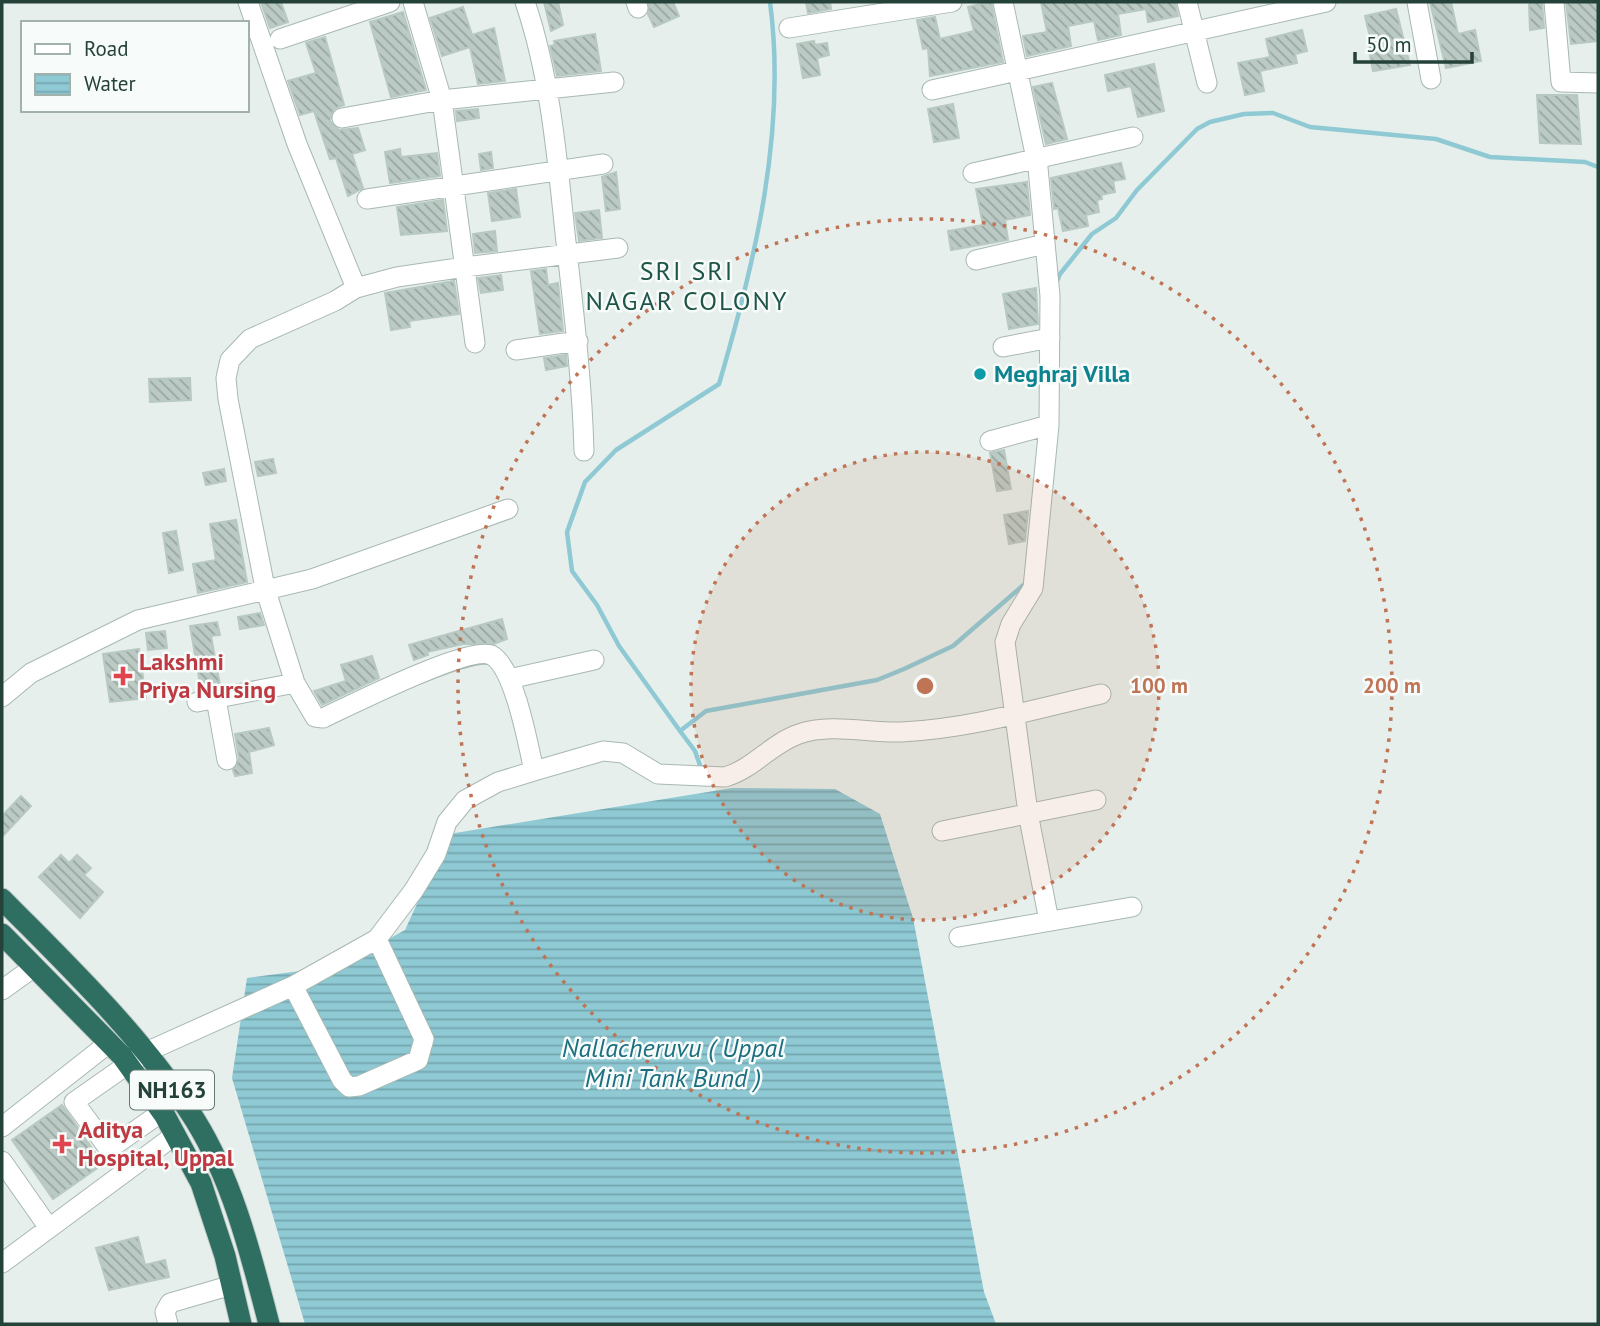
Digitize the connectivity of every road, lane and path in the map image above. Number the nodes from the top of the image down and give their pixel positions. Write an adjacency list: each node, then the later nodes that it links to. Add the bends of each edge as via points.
1 (248, 2): 35 (street)
2 (390, 2): 13 (street)
3 (413, 2): 21 (street)
4 (524, 2): 19 (street, via 537,39)
5 (952, 2): 11 (street)
6 (1003, 2): 14 (street)
7 (1186, 2): 12 (street)
8 (1325, 2): 12 (street)
9 (1417, 2): 15 (street)
10 (1554, 2): 18 (street, via 1561,82)
11 (789, 28)
12 (1194, 33): 14 (street); 17 (street)
13 (280, 39)
14 (1019, 72): 20 (street); 24 (street)
15 (1431, 79)
16 (614, 82): 19 (street)
17 (1207, 83)
18 (1598, 83)
19 (546, 90): 21 (street); 26 (street)
20 (932, 90)
21 (442, 100): 22 (street); 28 (street)
22 (342, 118)
23 (1133, 137): 24 (street)
24 (1036, 158): 27 (street); 30 (street)
25 (603, 164): 26 (street)
26 (559, 172): 28 (street); 32 (street)
27 (973, 173)
28 (453, 185): 29 (street); 34 (street)
29 (367, 199)
30 (1045, 244): 33 (street); 36 (street)
31 (618, 248): 32 (street)
32 (568, 253): 34 (street); 37 (street)
33 (976, 260)
34 (465, 267): 35 (street); 38 (street)
35 (356, 288): 45 (street, via 250,339 230,360 228,399)
36 (1050, 338): 39 (street); 41 (street)
37 (578, 341): 40 (street); 43 (street)
38 (475, 343)
39 (1003, 348)
40 (516, 350)
41 (1049, 425): 42 (street); 51 (street, via 1032,588 1005,642)
42 (990, 440)
43 (584, 451)
44 (508, 509): 45 (street, via 344,569)
45 (265, 588): 48 (street); 50 (street, via 138,620 31,673)
46 (594, 660): 47 (street)
47 (509, 679): 48 (street, via 494,656 479,652 323,718 315,717); 53 (street)
48 (295, 683): 52 (street, via 207,700)
49 (1101, 694): 51 (street)
50 (2, 697)
51 (1013, 714): 53 (street, via 901,732 820,730 800,734 736,774 712,777 666,775 623,753 603,751); 55 (street)
52 (227, 760)
53 (534, 771): 62 (street, via 498,782 465,800 447,822 436,854 414,890)
54 (1096, 800): 55 (street)
55 (1028, 813): 56 (street); 59 (street)
56 (942, 831)
57 (2, 900): 67 (highway, NH163, via 91,989)
58 (1132, 907): 59 (street)
59 (1049, 922): 61 (street)
60 (2, 934): 63 (highway, NH163)
61 (959, 937)
62 (377, 939): 64 (street); 64 (street, via 424,1040 418,1060 349,1087)
63 (34, 967): 65 (street); 66 (highway, NH163)
64 (293, 986): 67 (street)
65 (2, 990)
66 (109, 1043): 67 (highway, NH163); 69 (street)
67 (136, 1058): 68 (highway, NH163); 68 (street, via 74,1102 108,1149); 77 (highway, NH163, via 195,1120 228,1185)
68 (162, 1112): 70 (highway, NH163)
69 (2, 1127)
70 (175, 1135): 72 (street); 74 (highway, NH163, via 201,1183)
71 (2, 1161): 72 (street)
72 (50, 1228): 73 (street)
73 (2, 1263)
74 (232, 1285): 75 (street, via 170,1303 165,1312); 76 (highway, NH163)
75 (168, 1324)
76 (241, 1324)
77 (269, 1324)

